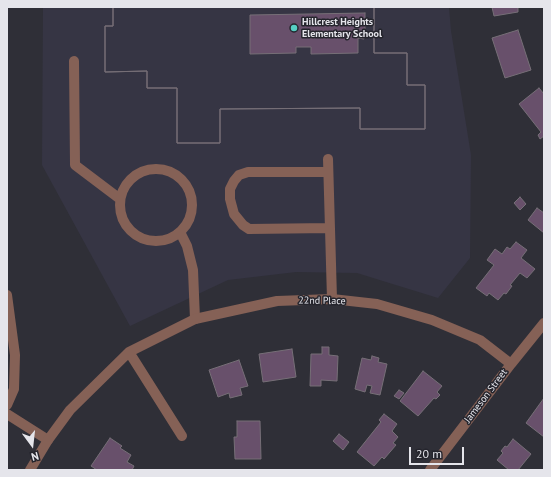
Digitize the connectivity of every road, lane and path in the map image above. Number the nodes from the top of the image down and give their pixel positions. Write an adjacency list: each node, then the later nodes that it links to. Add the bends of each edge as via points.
1 (74, 61): 4 (street, via 75,165)
2 (328, 159): 3 (street)
3 (328, 172): 5 (street); 5 (street, via 248,172 239,175 234,181 230,189 230,199 234,214 249,229)
4 (120, 199): 6 (street, via 121,216 138,237 160,241); 6 (street, via 123,190 134,176 151,170 169,172 183,183 191,199 190,217)
5 (330, 228): 8 (street)
6 (180, 232): 9 (street, via 192,266)
7 (7, 295): 13 (street, via 15,354 14,389)
8 (332, 299): 9 (street, 22nd Place, via 277,301); 12 (street, 22nd Place, via 377,304 432,320 480,340)
9 (195, 319): 11 (street, 22nd Place)
10 (544, 323): 12 (street, Jameson Street)
11 (129, 352): 15 (street); 16 (street, 22nd Place, via 70,410)
12 (511, 364): 18 (street, Jameson Street)
13 (7, 405)
14 (7, 414): 16 (street)
15 (182, 436)
16 (48, 440): 17 (street, 22nd Place)
17 (30, 470)
18 (430, 470)

